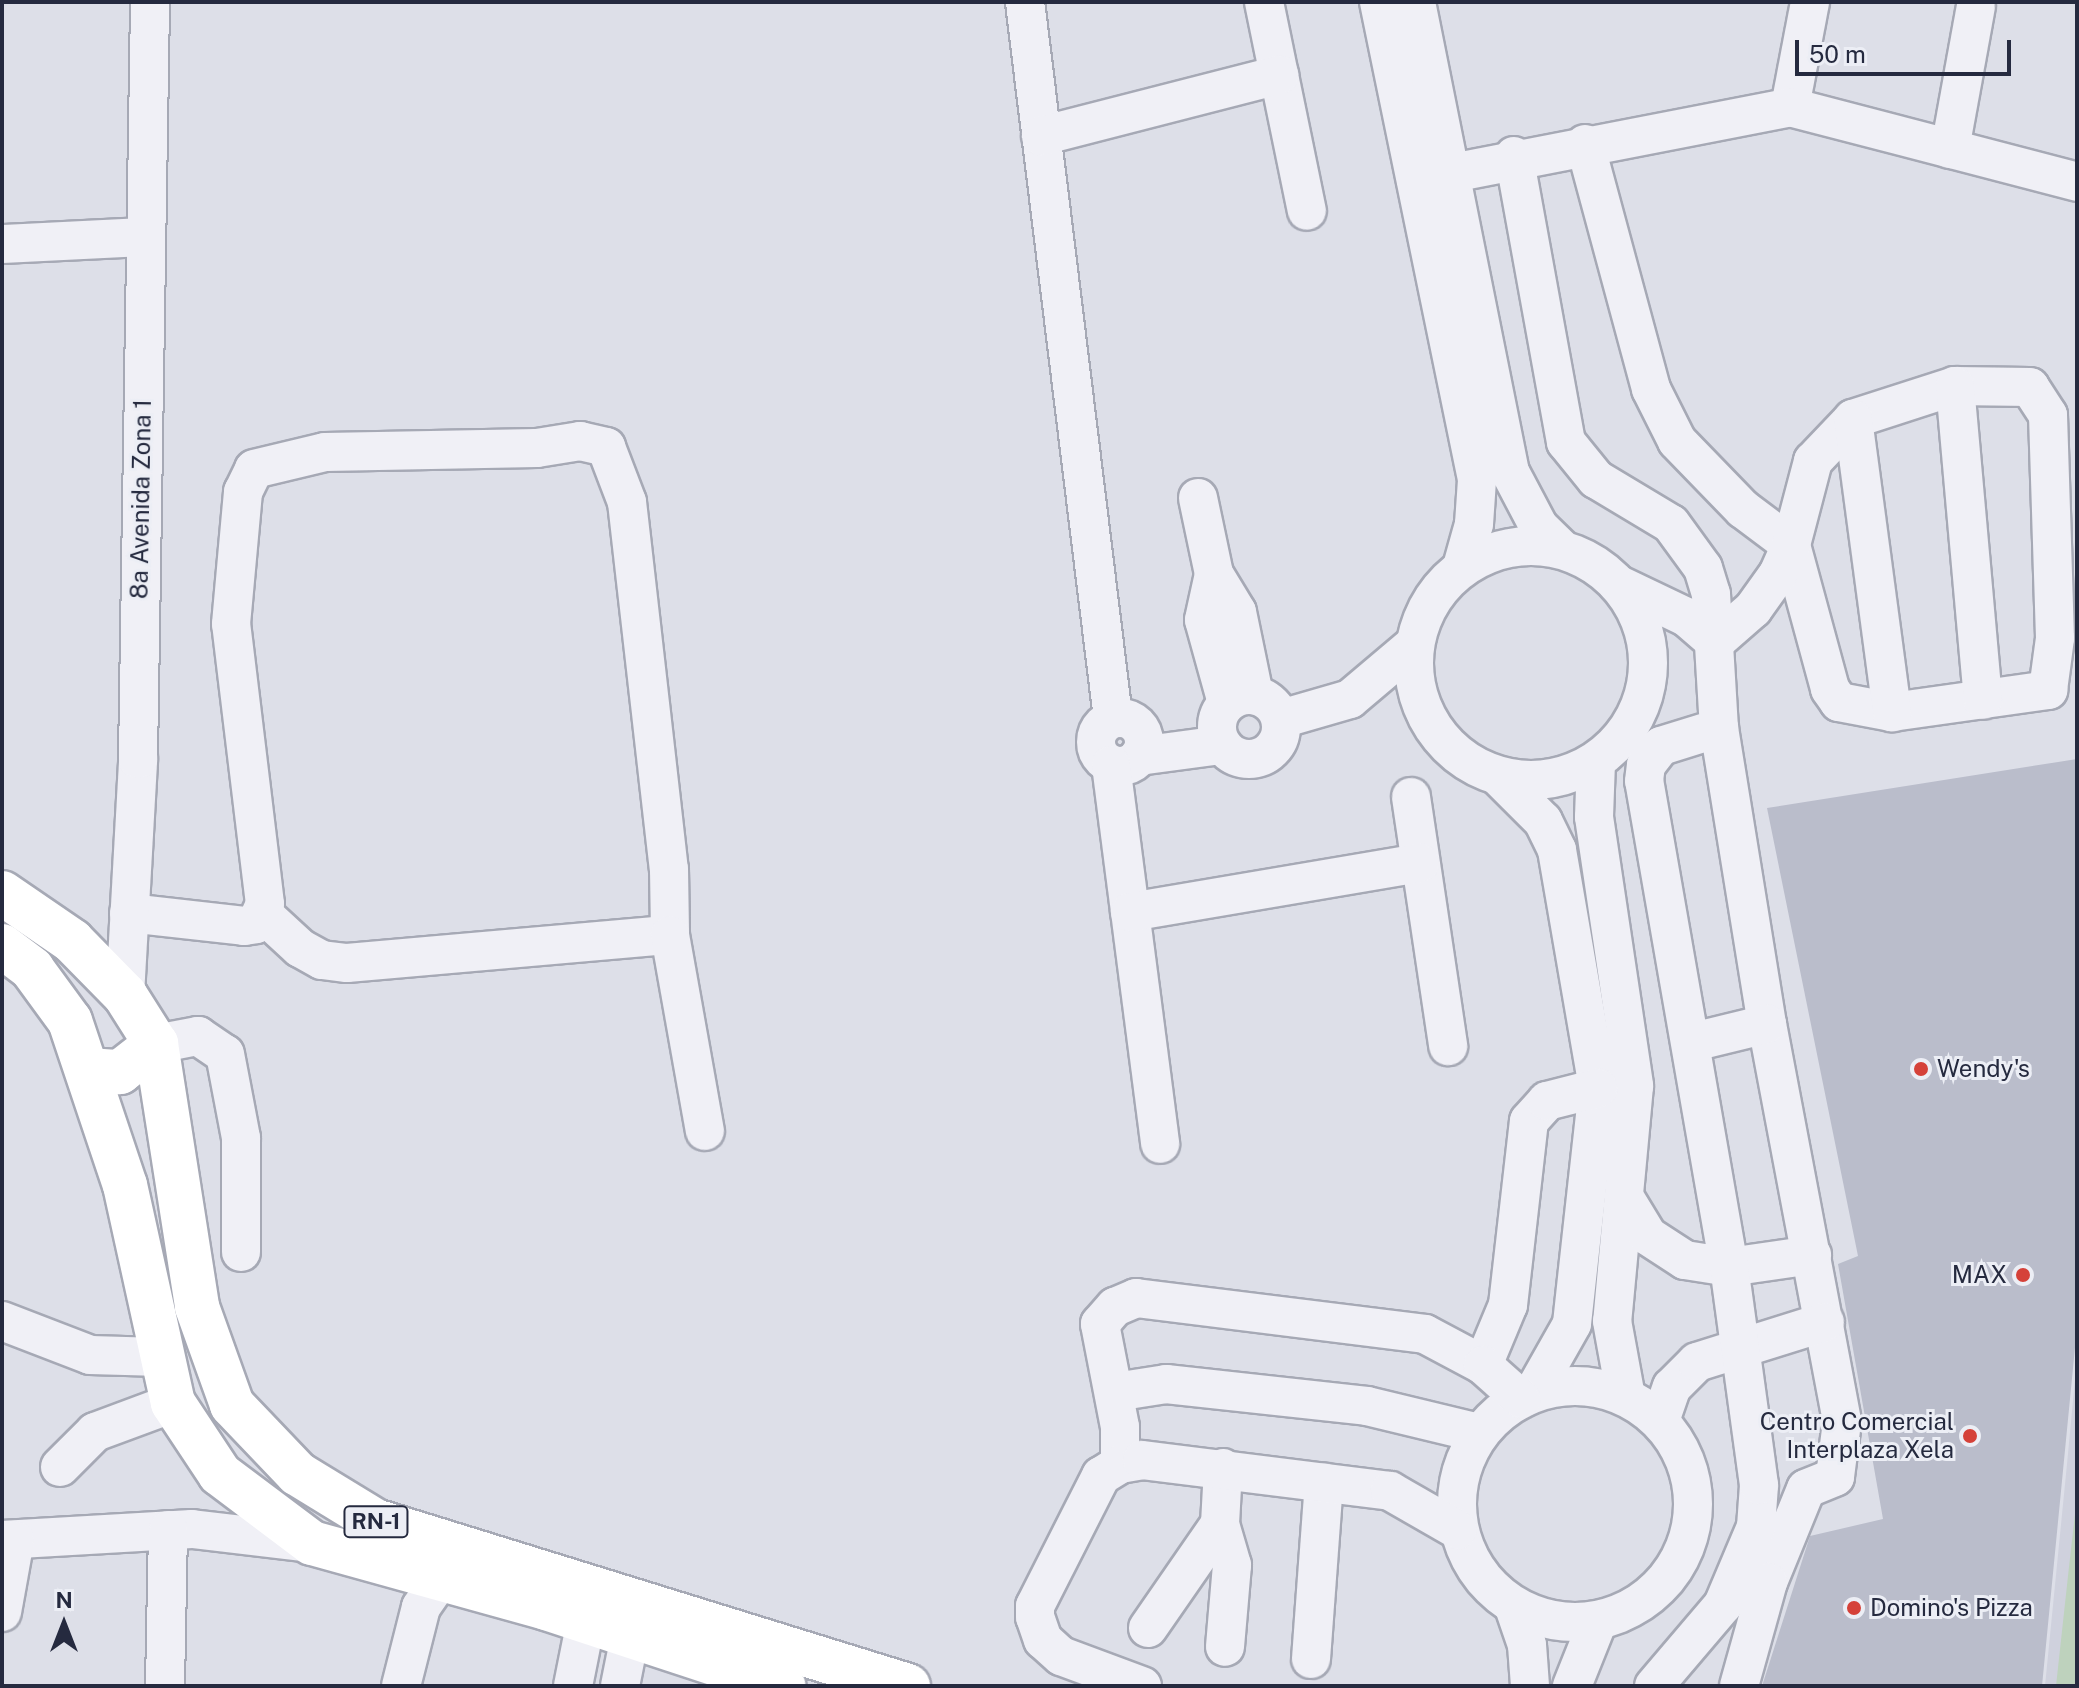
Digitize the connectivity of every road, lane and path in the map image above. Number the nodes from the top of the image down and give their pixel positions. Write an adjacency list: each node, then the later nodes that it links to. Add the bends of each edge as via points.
1 (150, 2): 17 (street, 8a Avenida Zona 1)
2 (1025, 2): 10 (street)
3 (1264, 2): 8 (street)
4 (1379, 2): 14 (street)
5 (1416, 2): 14 (street)
6 (1810, 2): 9 (street)
7 (1976, 6): 12 (street)
8 (1279, 75): 10 (street); 16 (street)
9 (1790, 107): 11 (street); 12 (street)
10 (1041, 136): 34 (street)
11 (1585, 144): 13 (street); 22 (street, via 1651,389 1677,441 1743,509)
12 (1950, 149): 15 (street)
13 (1514, 156): 14 (street); 26 (street, via 1566,442 1584,469 1660,515 1689,544 1711,594)
14 (1433, 176): 23 (street, via 1510,472 1539,527); 24 (street, via 1477,480 1474,524)
15 (2077, 182)
16 (1307, 211)
17 (145, 237): 18 (street); 41 (street, 8a Avenida Zona 1, via 138,759)
18 (2, 244)
19 (1955, 386): 20 (street); 29 (street); 29 (street, via 2030,387 2048,415 2055,638 2048,690)
20 (1853, 419): 22 (street, via 1813,461); 30 (street)
21 (1198, 498): 31 (street, via 1214,574 1204,620)
22 (1791, 545): 26 (street, via 1753,609); 30 (street, via 1830,689 1852,708)
23 (1561, 548): 24 (street, via 1527,545 1492,551); 25 (street, via 1602,568)
24 (1462, 567): 27 (street, via 1430,601)
25 (1617, 584): 26 (street, via 1664,604); 35 (street, via 1633,601 1649,644 1647,689 1629,731)
26 (1715, 642): 33 (street)
27 (1414, 645): 28 (street); 32 (street, via 1414,685)
28 (1350, 699): 31 (street); 32 (street)
29 (1983, 700): 30 (street)
30 (1892, 712)
31 (1240, 717): 34 (street)
32 (1429, 723): 36 (street, via 1459,756)
33 (1719, 728): 47 (street); 48 (street, via 1661,746 1644,773)
34 (1126, 742): 40 (street)
35 (1596, 762): 36 (street, via 1549,780); 55 (street, via 1594,817 1634,1086)
36 (1499, 777): 52 (street, via 1534,809 1557,850)
37 (1411, 797): 38 (street)
38 (1420, 863): 40 (street); 50 (street)
39 (2, 893): 45 (highway, RN-1, via 72,941)
40 (1130, 912): 54 (street)
41 (129, 913): 42 (street, via 244,926 256,924); 45 (street, 8a Avenida Zona 1)
42 (262, 913): 43 (street, via 300,948 322,960 347,963); 43 (street, via 231,624 243,492 254,469 325,452 537,448 580,441 606,447 627,502 669,869)
43 (670, 935): 53 (street)
44 (2, 946): 46 (highway, RN-1, via 32,969)
45 (125, 995): 46 (highway); 49 (highway, RN-1)
46 (70, 1021): 51 (highway, RN-1)
47 (1767, 1024): 48 (street); 57 (street)
48 (1693, 1042): 58 (street)
49 (156, 1044): 51 (highway, via 120,1072); 56 (street, via 198,1036 225,1054 241,1138); 94 (highway, RN-1, via 197,1307 232,1405 298,1474 375,1521)
50 (1448, 1046)
51 (88, 1070): 62 (highway, RN-1, via 125,1185)
52 (1598, 1088): 63 (street, via 1547,1101 1529,1121 1508,1305); 65 (street, via 1572,1324 1557,1361)
53 (705, 1131)
54 (1160, 1144)
55 (1625, 1198): 58 (street, via 1648,1236 1665,1250 1707,1266); 66 (street, via 1612,1321)
56 (241, 1252)
57 (1812, 1255): 58 (street); 60 (street)
58 (1729, 1267): 61 (street)
59 (2, 1321): 62 (street, via 90,1355)
60 (1825, 1322): 61 (street); 99 (street, via 1842,1422 1835,1477 1806,1489 1768,1582)
61 (1740, 1346): 68 (street, via 1713,1353 1683,1373); 98 (street, via 1759,1485 1756,1527 1723,1605)
62 (161, 1357): 67 (highway, RN-1)
63 (1483, 1365): 64 (street, via 1425,1334 1136,1298 1115,1307 1100,1324); 65 (street)
64 (1115, 1392): 69 (street, via 1139,1385 1197,1387 1367,1406); 70 (street)
65 (1527, 1396): 66 (street, via 1580,1387); 69 (street)
66 (1626, 1397): 68 (street)
67 (173, 1403): 71 (street, via 95,1432); 79 (highway, RN-1, via 220,1474)
68 (1660, 1421): 84 (street, via 1684,1457 1694,1498 1689,1540 1669,1577 1637,1606)
69 (1471, 1447): 74 (street, via 1433,1481); 77 (street, via 1456,1495)
70 (1120, 1464): 72 (street, via 1142,1460); 95 (street, via 1101,1476 1035,1606 1035,1617 1043,1640 1061,1656)
71 (60, 1467)
72 (1223, 1468): 73 (street); 75 (street)
73 (1324, 1482): 74 (street); 88 (street)
74 (1390, 1491): 77 (street)
75 (1220, 1524): 85 (street); 87 (street, via 1232,1565)
76 (168, 1530): 78 (street); 79 (street, via 242,1531); 89 (street)
77 (1458, 1530): 81 (street, via 1478,1574)
78 (9, 1540): 82 (street)
79 (312, 1543): 80 (highway, RN-1)
80 (439, 1581): 83 (highway, RN-1); 90 (street, via 421,1607)
81 (1514, 1607): 84 (street, via 1554,1622); 96 (street, via 1527,1645)
82 (2, 1612)
83 (586, 1621): 86 (highway, RN-1); 91 (street)
84 (1598, 1621): 97 (street)
85 (1148, 1628)
86 (630, 1636): 92 (street); 93 (highway, RN-1)
87 (1225, 1647)
88 (1311, 1659)
89 (165, 1686)
90 (401, 1686)
91 (573, 1686)
92 (620, 1686)
93 (783, 1686)
94 (908, 1686)
95 (1142, 1686)
96 (1530, 1686)
97 (1572, 1686)
98 (1654, 1686)
99 (1739, 1686)

